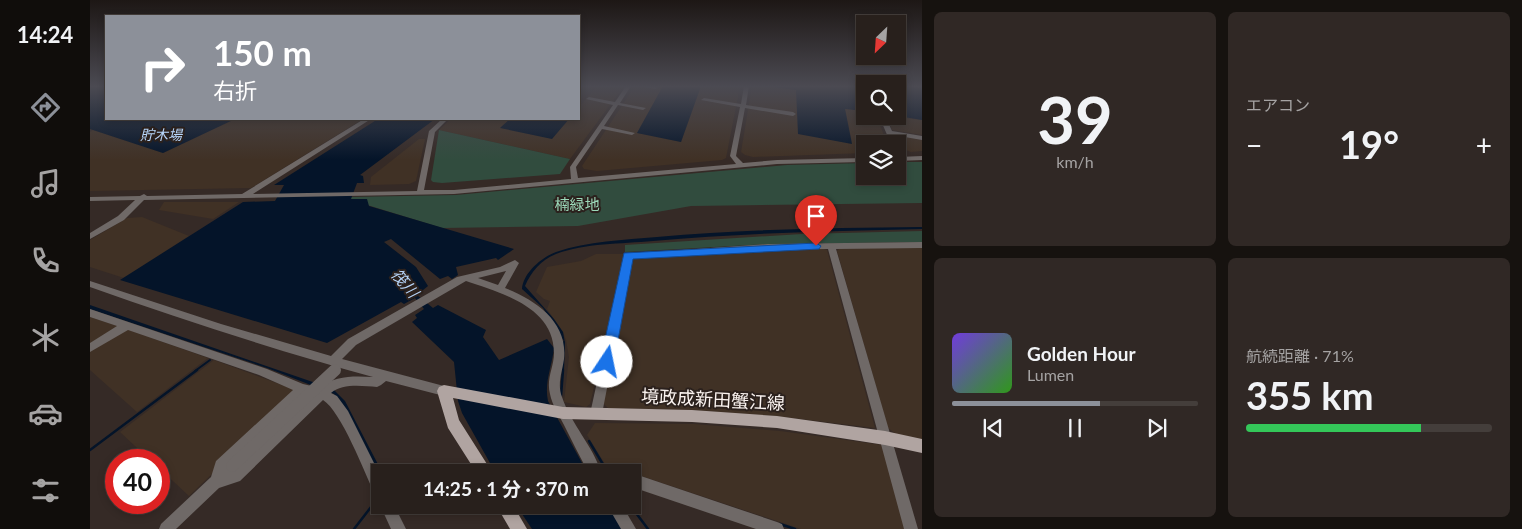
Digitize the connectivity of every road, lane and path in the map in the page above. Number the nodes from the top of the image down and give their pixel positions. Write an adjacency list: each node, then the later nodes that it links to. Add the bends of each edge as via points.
1 (612, 111): 8 (street)
2 (742, 111): 18 (street, via 733,156)
3 (772, 111): 4 (street)
4 (793, 114)
5 (366, 120): 21 (street)
6 (445, 120): 20 (street, via 432,131)
7 (886, 125): 10 (street)
8 (600, 127): 9 (street); 19 (street, via 573,167)
9 (632, 133)
10 (890, 133): 11 (street)
11 (922, 138)
12 (922, 154): 14 (street)
13 (856, 155): 18 (street, via 796,157)
14 (906, 155)
15 (906, 157): 16 (street)
16 (922, 158)
17 (856, 160): 18 (street)
18 (740, 164): 19 (street)
19 (575, 178): 20 (street, via 454,192)
20 (421, 190): 21 (street)
21 (251, 193): 23 (street)
22 (90, 194): 23 (street)
23 (144, 196): 24 (street); 25 (street, via 121,218)
24 (90, 199)
25 (90, 236)
26 (922, 245): 27 (street)
27 (831, 246): 40 (street, via 628,256); 41 (street)
28 (468, 278): 30 (street); 30 (street, via 515,263); 34 (street, via 460,279 352,342)
29 (90, 284): 34 (street)
30 (500, 289): 39 (street, via 535,307 555,335 558,353 553,388)
31 (90, 313): 32 (street)
32 (126, 326): 33 (street); 36 (street, via 263,372)
33 (90, 348)
34 (336, 365): 35 (street); 46 (street, bridge)
35 (383, 376): 37 (street, via 378,382 349,381); 38 (street)
36 (302, 389): 37 (street); 46 (street, via 221,466)
37 (325, 390): 45 (street, via 341,410); 46 (street, via 235,476)
38 (448, 392): 39 (main road, 境政成新田蟹江線); 43 (main road, via 453,423)
39 (563, 414): 40 (main road, 境政成新田蟹江線); 44 (street)
40 (596, 414): 41 (main road, 境政成新田蟹江線, via 777,422)
41 (885, 438): 42 (main road, 境政成新田蟹江線); 56 (street)
42 (922, 446)
43 (479, 464)
44 (591, 464)
45 (371, 472)
46 (216, 482): 51 (street)
47 (641, 483): 55 (street)
48 (392, 514): 52 (street)
49 (510, 514): 53 (main road)
50 (619, 514): 54 (street)
51 (166, 529)
52 (399, 529)
53 (520, 529)
54 (628, 529)
55 (777, 529)
56 (911, 529)

